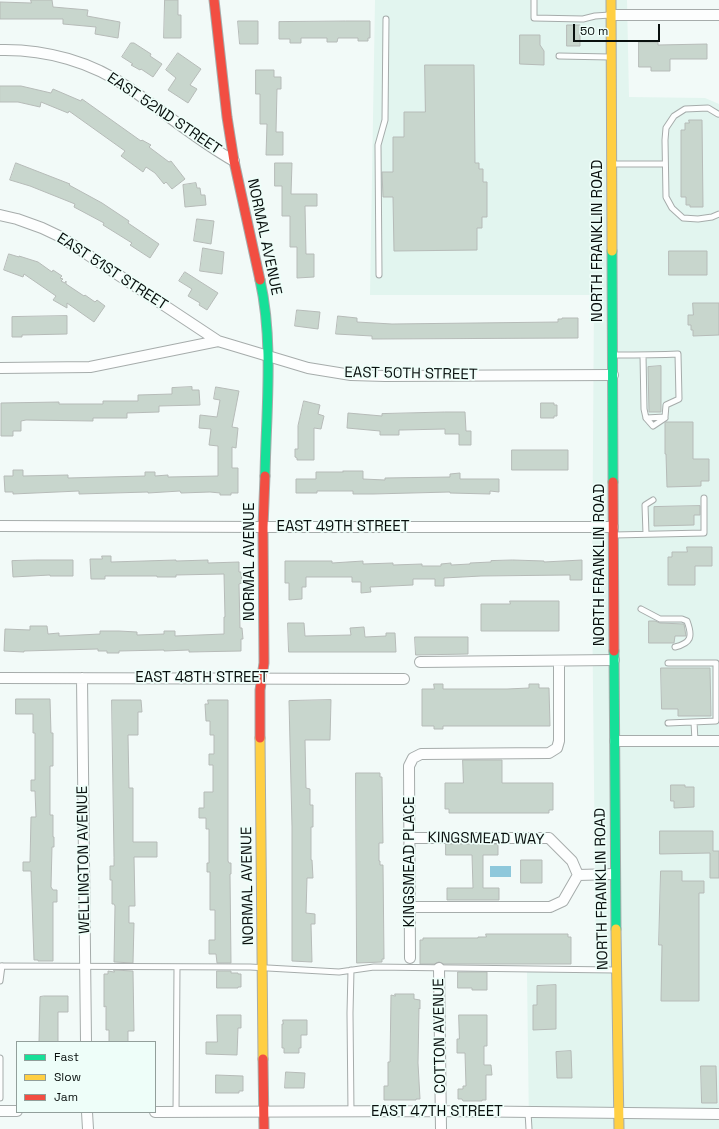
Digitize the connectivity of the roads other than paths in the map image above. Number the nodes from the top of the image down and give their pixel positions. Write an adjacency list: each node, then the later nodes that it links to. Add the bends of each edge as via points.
1 (214, 0): 11 (street, NORMAL AVENUE)
2 (534, 0): 4 (lane, via 534,18 583,19)
3 (610, 0): 4 (street, NORTH FRANKLIN ROAD)
4 (611, 15): 5 (street); 9 (street, NORTH FRANKLIN ROAD)
5 (719, 15)
6 (386, 19): 16 (lane, via 385,120 378,146)
7 (0, 50): 11 (street, EAST 52ND STREET, via 60,56 101,72 129,88)
8 (559, 56): 9 (lane)
9 (611, 57): 12 (street, NORTH FRANKLIN ROAD)
10 (718, 114): 13 (lane, via 708,108 685,109 674,116 666,128)
11 (234, 161): 20 (street, NORMAL AVENUE, via 264,297)
12 (612, 164): 13 (lane); 18 (street, NORTH FRANKLIN ROAD)
13 (665, 164): 14 (lane, via 666,197 672,208 683,218 698,219)
14 (719, 214)
15 (0, 215): 17 (street, EAST 51ST STREET, via 42,228 61,237)
16 (379, 275)
17 (218, 341): 20 (street, EAST 50TH STREET); 21 (street, EAST 50TH STREET, via 90,367)
18 (613, 355): 19 (lane); 22 (street, NORTH FRANKLIN ROAD)
19 (643, 355): 23 (lane, via 678,354 679,399 666,405); 24 (lane)
20 (268, 356): 22 (street, EAST 50TH STREET, via 308,368 362,376); 28 (street, NORMAL AVENUE)
21 (0, 368)
22 (613, 375): 29 (street, NORTH FRANKLIN ROAD)
23 (665, 417): 24 (lane); 24 (lane, via 653,426)
24 (646, 418)
25 (704, 498): 30 (lane, via 704,533)
26 (653, 500): 30 (lane, via 645,505)
27 (0, 526): 28 (street, EAST 49TH STREET)
28 (263, 527): 29 (street, EAST 49TH STREET); 39 (street, NORMAL AVENUE)
29 (613, 531): 30 (lane); 33 (street, NORTH FRANKLIN ROAD)
30 (646, 534)
31 (641, 610): 32 (lane, via 660,618 687,621 690,639 685,644)
32 (675, 647)
33 (614, 660): 34 (street); 43 (street, NORTH FRANKLIN ROAD)
34 (559, 661): 35 (street); 46 (street, KINGSMEAD PLACE, via 557,748 549,752 421,754 413,758 409,766)
35 (420, 662)
36 (668, 663): 41 (lane, via 716,663 716,721)
37 (0, 678): 38 (street, EAST 48TH STREET)
38 (82, 678): 39 (street, EAST 48TH STREET); 52 (street, WELLINGTON AVENUE)
39 (262, 678): 40 (street, EAST 48TH STREET); 55 (street, NORMAL AVENUE, via 260,698)
40 (404, 679)
41 (694, 722): 42 (lane); 44 (lane)
42 (668, 723)
43 (615, 741): 44 (street); 47 (street, NORTH FRANKLIN ROAD)
44 (695, 741): 45 (street)
45 (719, 741)
46 (410, 838): 48 (street, KINGSMEAD WAY, via 549,838 572,861); 49 (street, KINGSMEAD PLACE)
47 (615, 874): 48 (street); 57 (street, NORTH FRANKLIN ROAD)
48 (578, 875): 49 (street, via 563,901 550,907)
49 (410, 907): 50 (street, KINGSMEAD PLACE)
50 (410, 958)
51 (1, 966): 52 (lane); 58 (lane)
52 (86, 966): 53 (lane); 59 (street, WELLINGTON AVENUE)
53 (177, 967): 55 (lane); 66 (lane)
54 (439, 968): 56 (lane, via 374,967); 57 (lane); 64 (street, COTTON AVENUE)
55 (263, 969): 56 (lane, via 339,972); 67 (street, NORMAL AVENUE)
56 (351, 970): 68 (lane)
57 (617, 970): 71 (street, NORTH FRANKLIN ROAD)
58 (0, 981)
59 (86, 1041)
60 (0, 1058): 61 (lane)
61 (0, 1098)
62 (0, 1111): 63 (street)
63 (16, 1111)
64 (441, 1111): 68 (street, EAST 47TH STREET); 69 (street, EAST 47TH STREET); 75 (street, COTTON AVENUE)
65 (156, 1112): 66 (street, EAST 47TH STREET)
66 (176, 1112): 67 (street, EAST 47TH STREET)
67 (264, 1112): 68 (street, EAST 47TH STREET); 74 (street, NORMAL AVENUE)
68 (351, 1112)
69 (528, 1112): 71 (street, EAST 47TH STREET); 76 (lane)
70 (87, 1113): 73 (street)
71 (619, 1113): 72 (street, EAST 47TH STREET); 77 (street, NORTH FRANKLIN ROAD)
72 (719, 1114)
73 (88, 1129)
74 (264, 1129)
75 (441, 1129)
76 (529, 1129)
77 (619, 1129)

